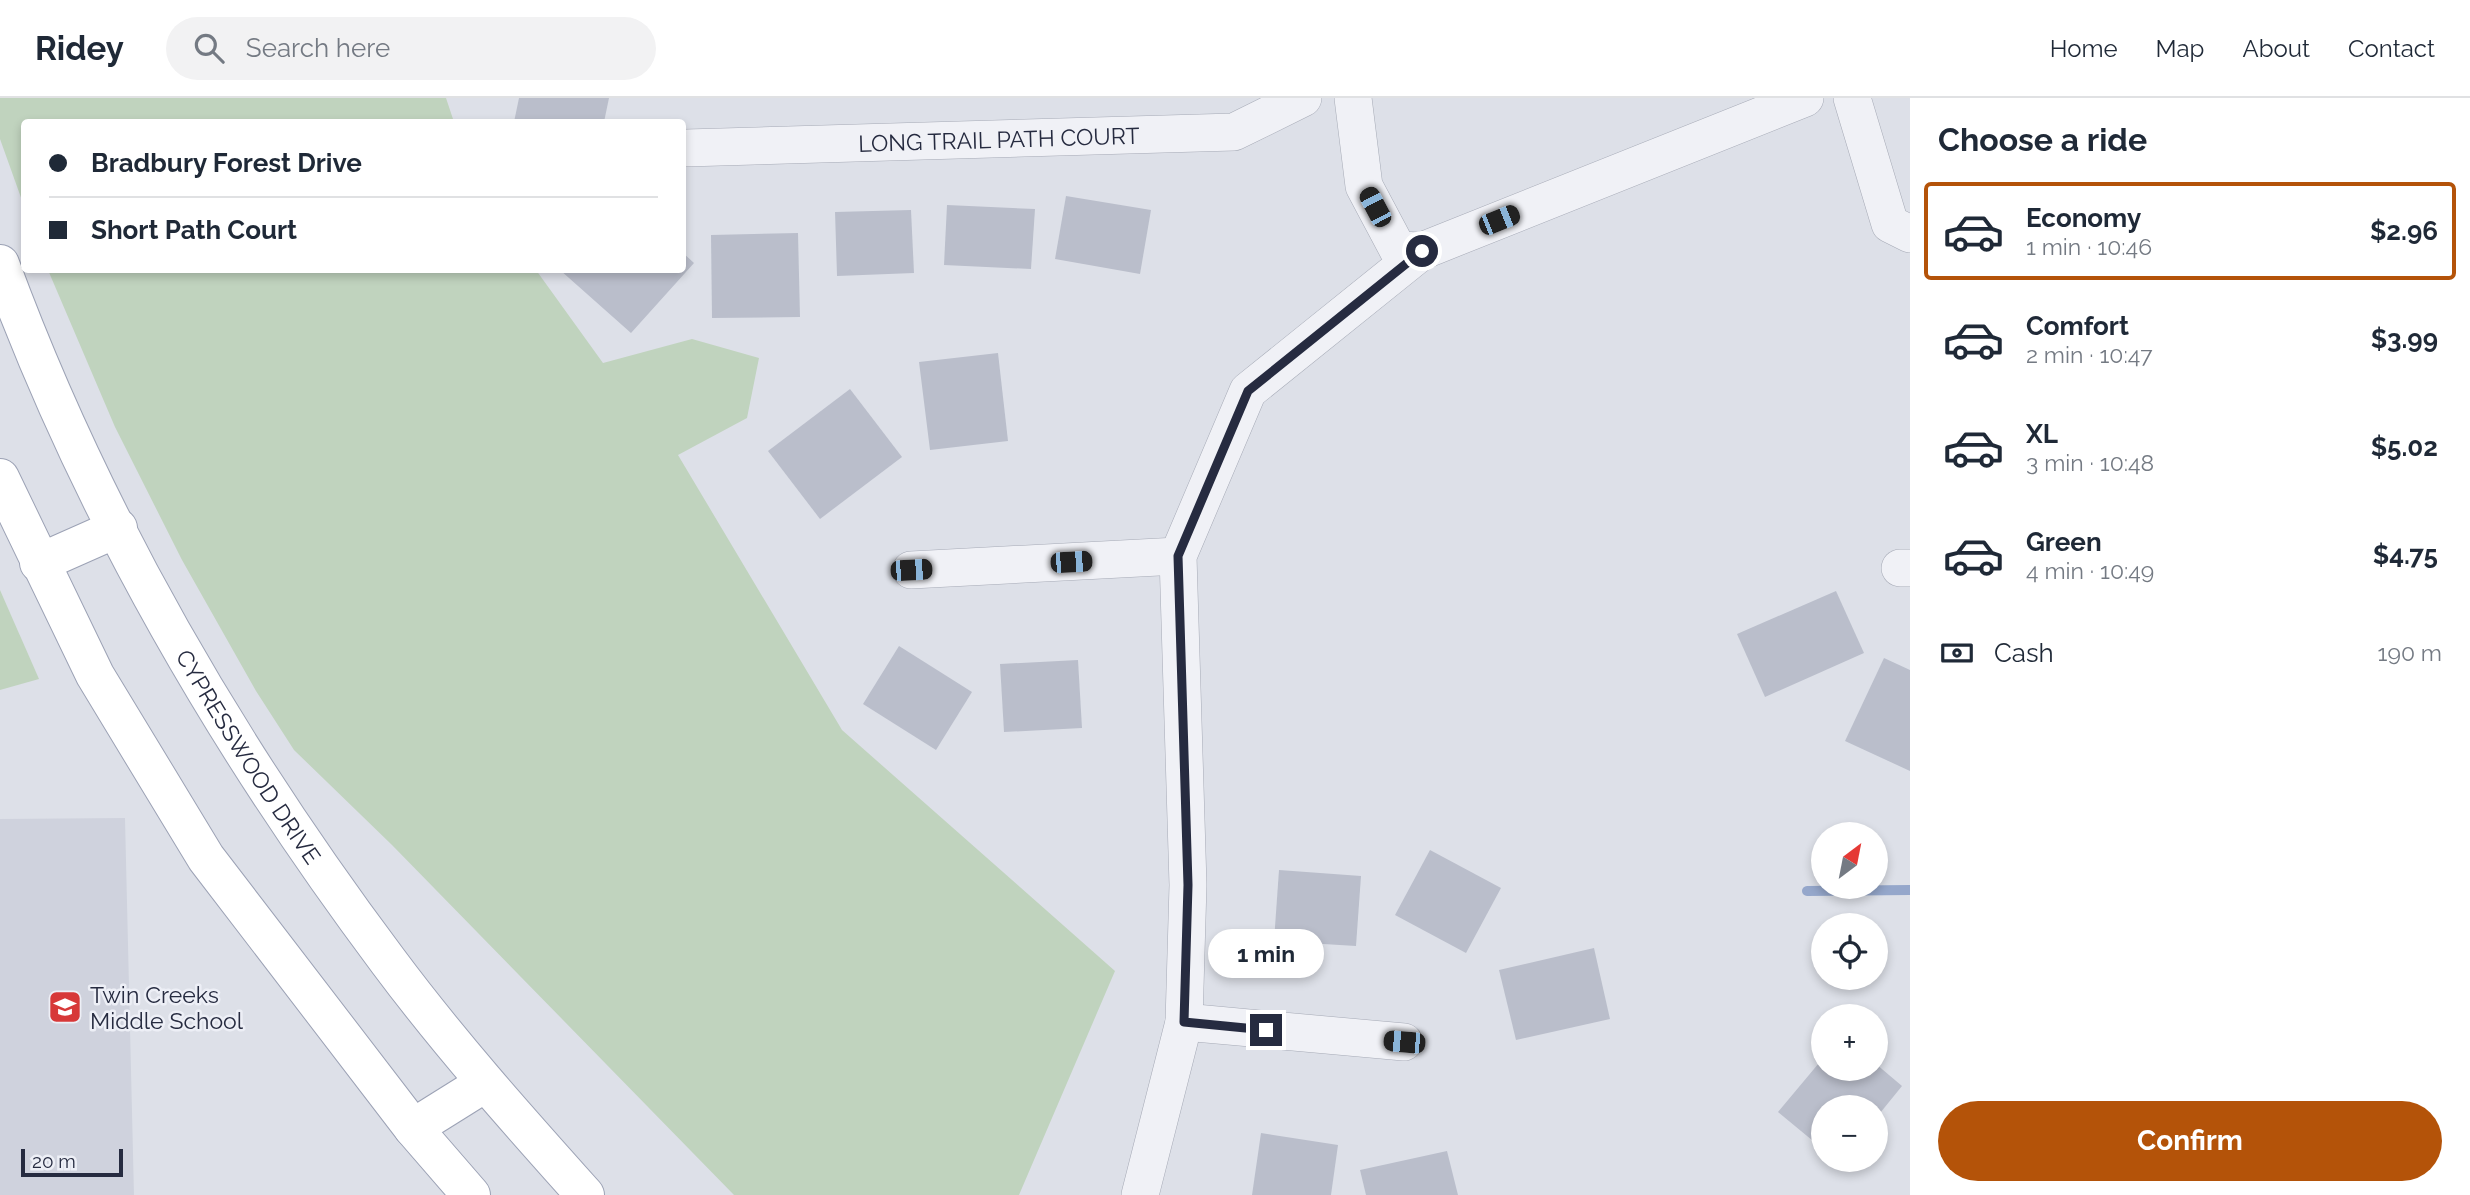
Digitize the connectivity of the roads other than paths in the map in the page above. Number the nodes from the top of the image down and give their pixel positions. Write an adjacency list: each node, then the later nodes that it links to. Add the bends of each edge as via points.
1 (1303, 98): 5 (street, LONG TRAIL PATH COURT, via 1234,132)
2 (1353, 98): 7 (street, via 1364,186 1398,250)
3 (1805, 98): 7 (street)
4 (1852, 98): 6 (street, via 1890,224)
5 (686, 148)
6 (1910, 234)
7 (1422, 251): 11 (street, via 1248,391)
8 (0, 264): 10 (main road, CYPRESSWOOD DRIVE, via 76,445)
9 (0, 478): 12 (main road)
10 (118, 528): 12 (main road); 16 (main road, CYPRESSWOOD DRIVE, via 219,713 315,862)
11 (1178, 556): 13 (street); 14 (street, via 1188,885)
12 (39, 563): 17 (main road, via 95,675 206,858)
13 (911, 570)
14 (1184, 1022): 15 (street); 20 (street)
15 (1404, 1042)
16 (485, 1083): 17 (main road); 19 (main road, CYPRESSWOOD DRIVE)
17 (413, 1128): 18 (main road)
18 (471, 1195)
19 (585, 1195)
20 (1140, 1195)

